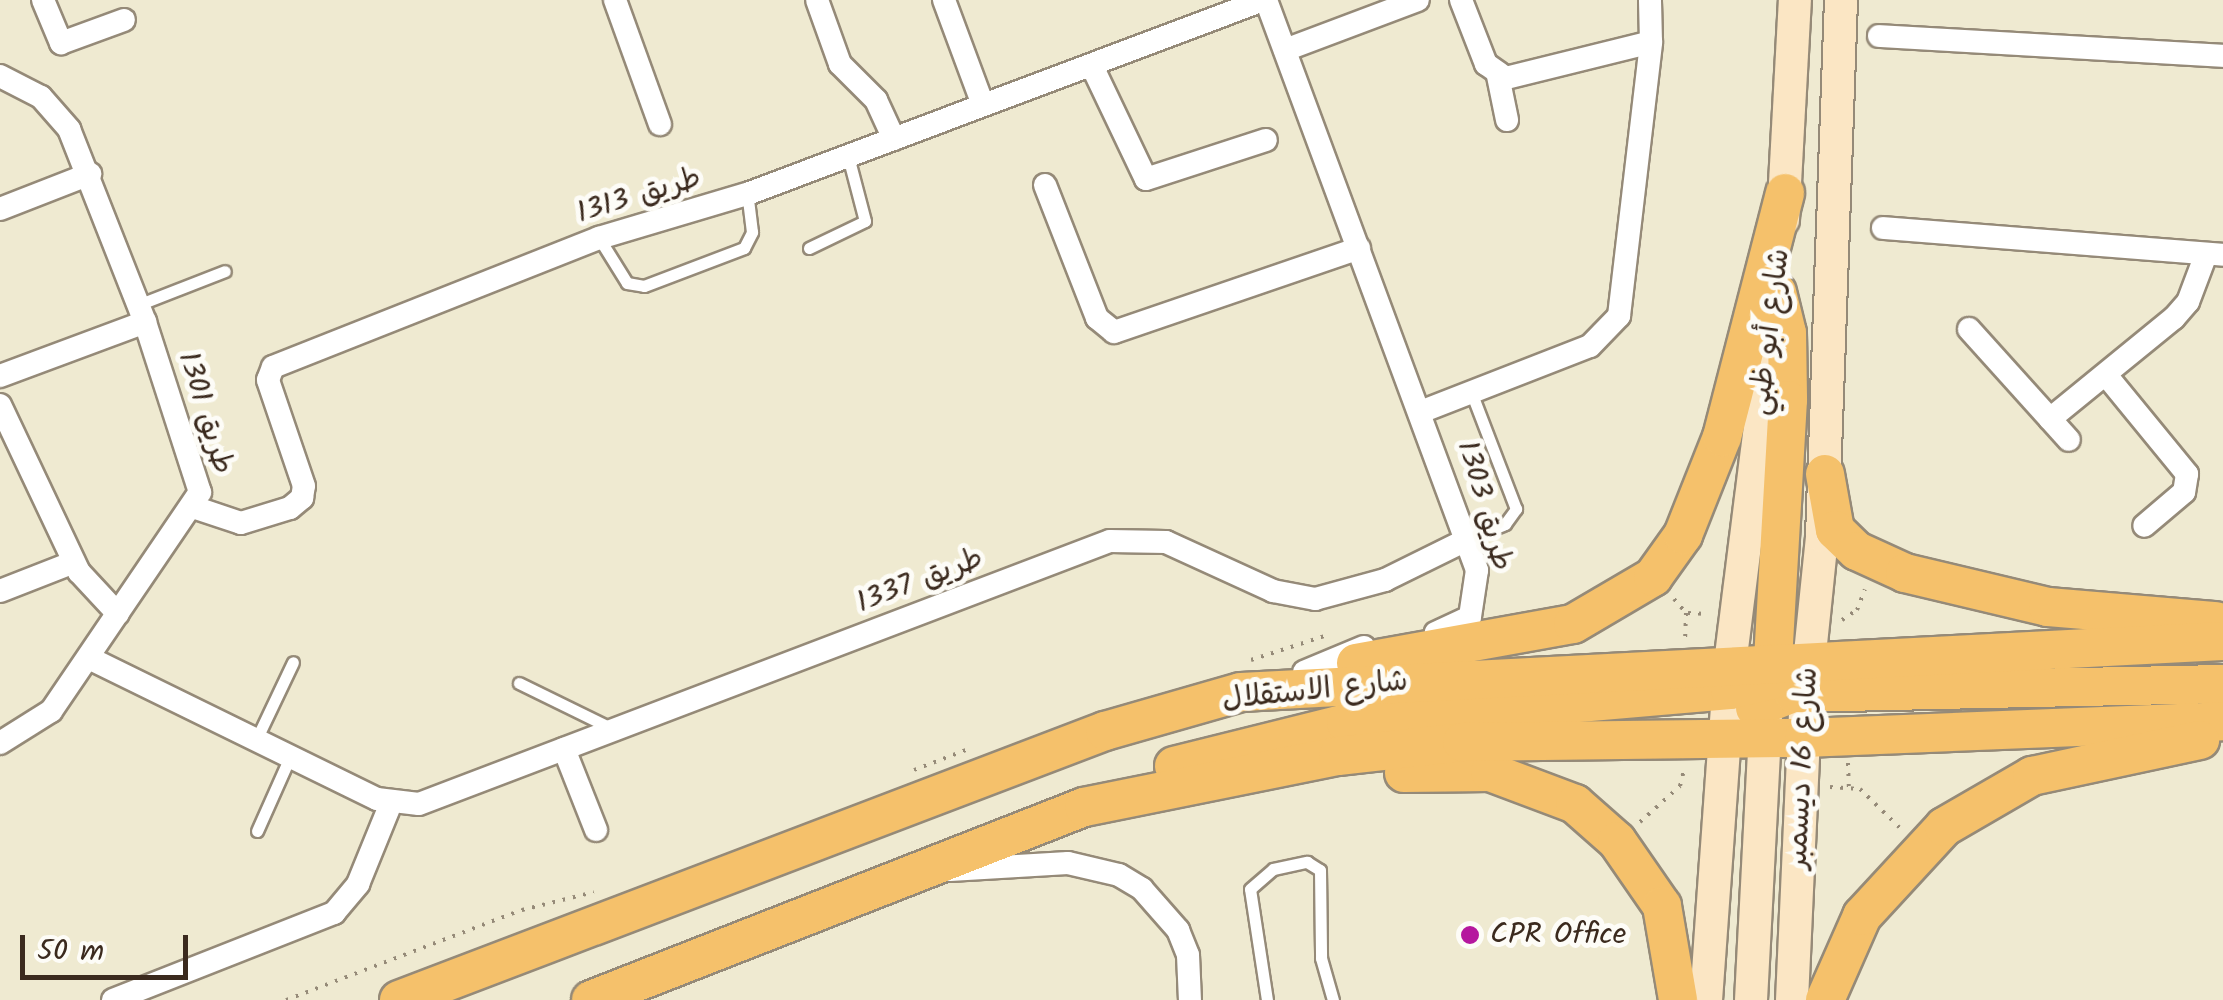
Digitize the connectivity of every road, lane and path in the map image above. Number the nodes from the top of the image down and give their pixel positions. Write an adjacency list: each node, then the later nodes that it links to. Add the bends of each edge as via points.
1 (43, 0): 11 (street, via 61,43)
2 (615, 0): 21 (street)
3 (816, 0): 22 (street, via 842,69 876,100)
4 (944, 0): 19 (street)
5 (1264, 0): 14 (street, طريق 1303); 16 (street, طريق 1313)
6 (1418, 0): 14 (street)
7 (1461, 0): 18 (street, via 1486,64)
8 (1650, 0): 13 (street)
9 (1795, 0): 27 (main road, شارع أبو ظبي)
10 (1841, 0): 46 (main road, شارع أبو ظبي)
11 (124, 20)
12 (1879, 36): 15 (street)
13 (1651, 42): 18 (street, via 1514,78); 41 (street, via 1619,316 1590,346)
14 (1285, 50): 33 (street, طريق 1303)
15 (2223, 56)
16 (1092, 66): 19 (street, طريق 1313); 23 (street, via 1146,179)
17 (0, 76): 25 (street, طريق 1301, via 41,97 69,128)
18 (1498, 76): 20 (street)
19 (984, 105): 22 (street, طريق 1313)
20 (1507, 120)
21 (660, 124)
22 (894, 139): 24 (street, طريق 1313)
23 (1266, 140)
24 (848, 156): 28 (street, طريق 1313); 32 (lane, via 865,222)
25 (90, 174): 29 (street); 37 (street, طريق 1301)
26 (1045, 186): 33 (street, via 1098,318 1114,332)
27 (1785, 193): 36 (main road, شارع أبو ظبي); 58 (main road, via 1722,437 1682,535 1652,576 1574,624)
28 (747, 194): 31 (street, طريق 1313); 31 (lane, via 752,232 744,248 644,286 627,282)
29 (0, 209)
30 (1882, 228): 34 (street)
31 (599, 238): 47 (street, طريق 1313, via 273,367 268,380 304,486 302,498 241,524)
32 (809, 248)
33 (1359, 248): 43 (street, طريق 1303)
34 (2215, 254): 39 (street, via 2188,302)
35 (225, 271): 37 (lane)
36 (1777, 292): 59 (main road, via 1787,332 1788,400)
37 (142, 314): 40 (street); 47 (street, طريق 1301, via 200,485)
38 (1969, 329): 44 (street)
39 (2106, 375): 44 (street); 48 (street, via 2187,474 2184,492)
40 (0, 376)
41 (1472, 392): 43 (street); 50 (lane, via 1516,509 1506,524)
42 (0, 406): 51 (street)
43 (1423, 411): 50 (street, طريق 1303)
44 (2050, 420): 45 (street)
45 (2069, 440)
46 (1825, 474): 49 (main road, شارع أبو ظبي); 54 (main road, via 1836,530 1857,551 1904,573 2048,607)
47 (196, 508): 53 (street, طريق 1301)
48 (2144, 526)
49 (1822, 536): 59 (main road, شارع 16 ديسمبر)
50 (1468, 538): 58 (street, طريق 1303, via 1479,584 1475,609 1464,623 1365,647); 64 (street, طريق 1337, via 1386,580 1315,599 1274,590 1166,542 1110,541)
51 (74, 562): 52 (street); 53 (street)
52 (0, 591)
53 (118, 614): 56 (street, طريق 1301)
54 (2223, 622)
55 (2223, 641): 59 (main road, شارع الاستقلال)
56 (90, 659): 68 (street); 69 (street, طريق 1301, via 52,711)
57 (293, 662): 68 (lane)
58 (1304, 672): 62 (main road)
59 (1770, 681): 61 (main road); 62 (main road, شارع الاستقلال); 66 (main road); 67 (main road); 74 (main road, via 1346,723 1134,778)
60 (519, 683): 64 (lane)
61 (2223, 684)
62 (1241, 692): 79 (main road, شارع الاستقلال, via 1106,731)
63 (2223, 722): 66 (main road)
64 (613, 730): 70 (street, طريق 1337)
65 (2223, 736): 88 (main road, via 2067,766 1995,792 1899,870 1862,916)
66 (1804, 738): 67 (main road); 87 (main road, شارع 16 ديسمبر)
67 (1746, 739): 72 (main road, via 1462,742 1338,756); 85 (main road); 86 (main road)
68 (256, 740): 71 (street)
69 (0, 743)
70 (564, 749): 73 (street, طريق 1337, via 432,801); 75 (street)
71 (290, 757): 73 (street); 76 (lane)
72 (1182, 787): 74 (main road); 84 (main road, via 1460,769 1540,788 1575,804 1642,871 1662,906)
73 (391, 803): 78 (street, via 358,884 334,913)
74 (1084, 807): 77 (main road)
75 (596, 830)
76 (257, 832)
77 (912, 872): 80 (main road); 81 (street, via 1068,863 1119,875 1142,889 1178,930 1188,954)
78 (113, 1000)
79 (399, 1000)
80 (591, 1000)
81 (1190, 1000)
82 (1267, 1000): 83 (lane, via 1250,889 1273,869 1306,862 1320,870 1321,958)
83 (1333, 1000)
84 (1678, 1000)
85 (1706, 1000)
86 (1751, 1000)
87 (1792, 1000)
88 (1826, 1000)

